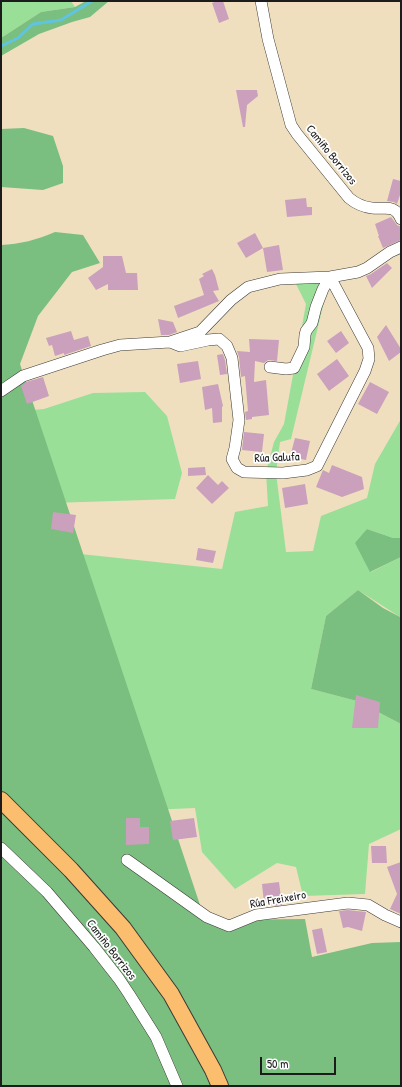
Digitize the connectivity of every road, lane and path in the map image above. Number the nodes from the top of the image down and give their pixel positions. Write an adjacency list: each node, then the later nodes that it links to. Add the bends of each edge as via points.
1 (261, 1): 2 (street, Camiño Borrizos, via 268,39 291,125 349,198 355,203 372,208 391,208)
2 (401, 219)
3 (401, 247): 4 (street, Rúa Galufa, via 368,268)
4 (330, 277): 5 (street, Rúa Galufa, via 280,279 248,287 230,300 200,332); 5 (street, Rúa Galufa, via 368,348 369,359 318,466 283,473 244,472 237,468 232,460 239,420 232,358 227,346 219,340 180,346); 6 (street, via 323,289 312,323 306,330 304,347 294,368)
5 (170, 342): 7 (street, Rúa Galufa, via 120,345 23,376)
6 (270, 367)
7 (1, 391)
8 (1, 800): 13 (highway, via 71,870 123,928 171,994)
9 (1, 848): 12 (street, Camiño Borrizos, via 47,892 119,979 156,1037)
10 (127, 860): 11 (street, Rúa Freixeiro, via 208,917 229,926 256,914 348,903 368,905)
11 (401, 922)
12 (177, 1086)
13 (220, 1086)

